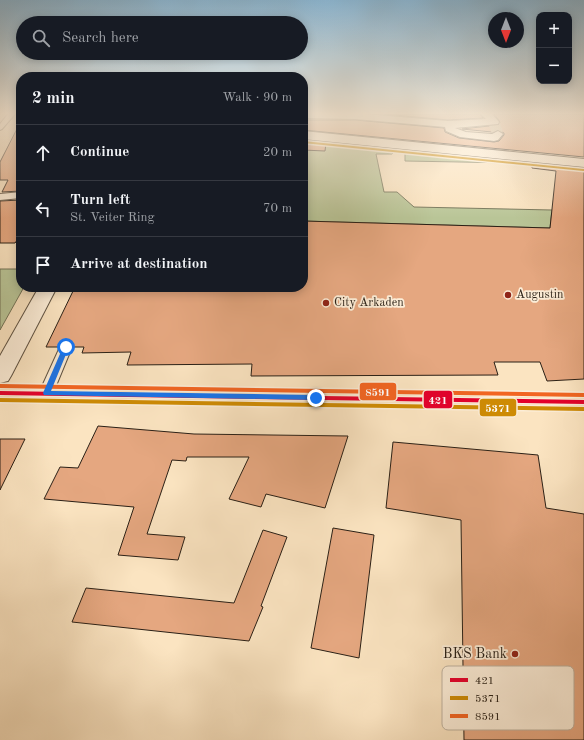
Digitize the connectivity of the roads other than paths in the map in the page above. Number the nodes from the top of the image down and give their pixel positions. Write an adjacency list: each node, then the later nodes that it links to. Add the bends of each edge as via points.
1 (437, 149): 3 (street)
2 (499, 149): 3 (street)
3 (501, 155): 4 (street)
4 (580, 164)
5 (16, 196): 6 (lane)
6 (0, 197)
7 (45, 292): 9 (street)
8 (66, 347): 11 (lane)
9 (0, 376)
10 (0, 393): 11 (main road)
11 (46, 393): 12 (main road)
12 (584, 402)

